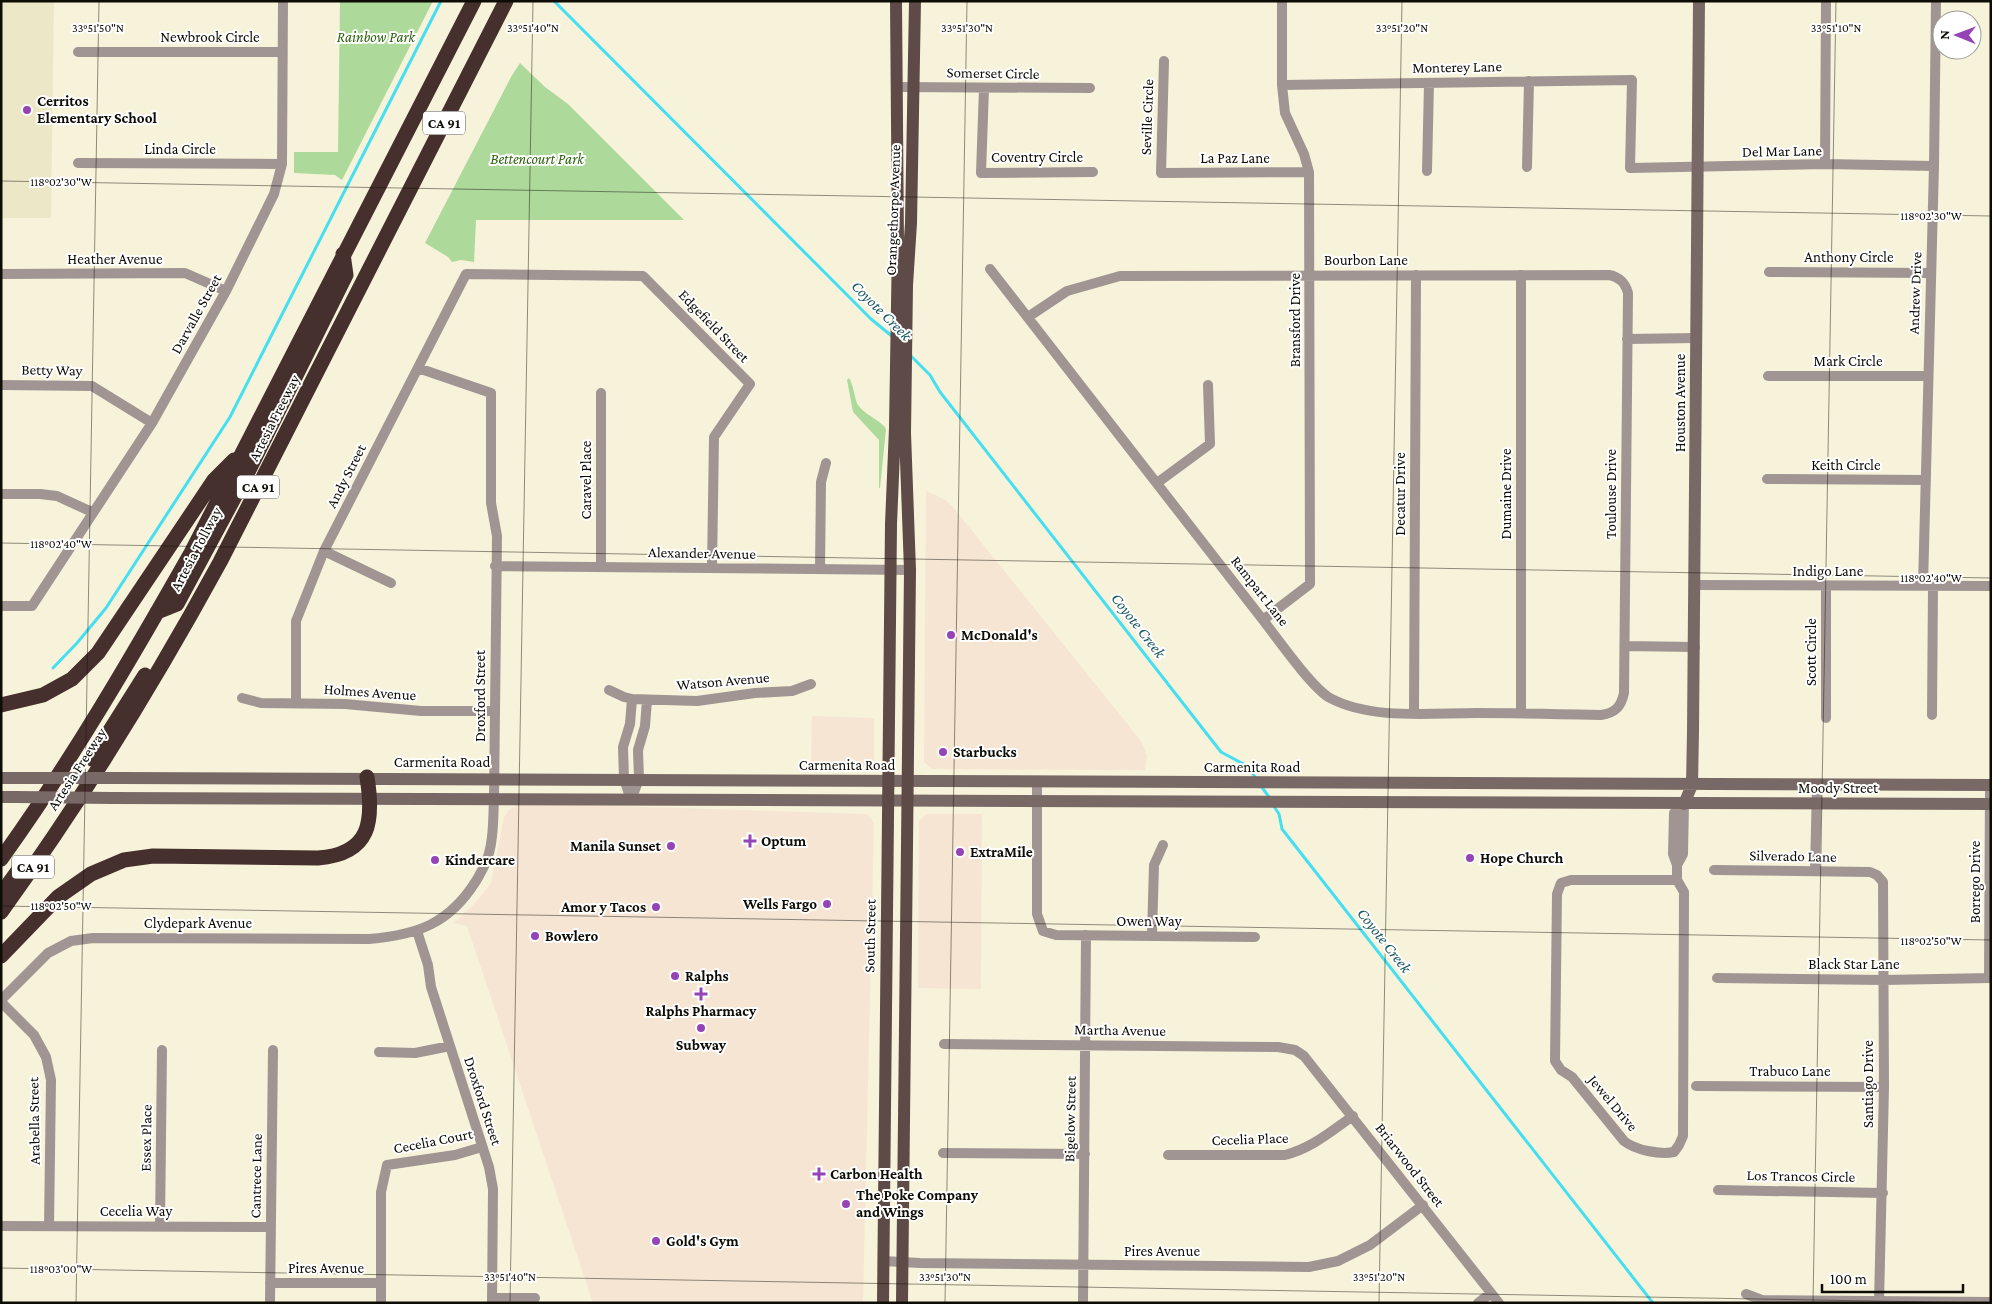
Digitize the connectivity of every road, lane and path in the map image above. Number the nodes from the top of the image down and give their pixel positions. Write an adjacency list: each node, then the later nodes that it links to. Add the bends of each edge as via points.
1 (283, 1): 11 (street, Darvalle Street)
2 (506, 1): 31 (highway, Artesia Freeway / CA 91)
3 (896, 1): 16 (main road, Orangethorpe Avenue)
4 (915, 1): 17 (main road, Orangethorpe Avenue)
5 (1282, 1): 15 (street, Bransford Drive)
6 (1700, 1): 26 (main road, Houston Avenue)
7 (1826, 1): 22 (street)
8 (1936, 1): 23 (street, Andrew Drive)
9 (471, 6): 32 (highway, Artesia Freeway / CA 91)
10 (78, 52): 11 (street, Newbrook Circle)
11 (282, 52): 21 (street, Darvalle Street)
12 (1164, 61): 30 (street, Seville Circle)
13 (1529, 81): 14 (street, Monterey Lane); 24 (street); 25 (street, Monterey Lane, via 1632,80)
14 (1429, 83): 15 (street, Monterey Lane); 27 (street)
15 (1282, 85): 29 (street, Bransford Drive, via 1285,113)
16 (896, 87): 17 (street, Somerset Circle); 65 (main road, Orangethorpe Avenue, via 897,275)
17 (913, 87): 18 (street, Somerset Circle); 66 (main road, Orangethorpe Avenue, via 905,433)
18 (984, 88): 19 (street, Somerset Circle); 28 (street, Coventry Circle, via 982,173)
19 (1090, 88)
20 (78, 163): 21 (street, Linda Circle)
21 (282, 164): 42 (street, Darvalle Street, via 274,194)
22 (1825, 164): 23 (street, Del Mar Lane); 26 (street, Del Mar Lane)
23 (1934, 166): 35 (street, Andrew Drive)
24 (1528, 167)
25 (1630, 168): 26 (street, Del Mar Lane)
26 (1698, 168): 44 (main road, Houston Avenue)
27 (1427, 171)
28 (1094, 172)
29 (1309, 172): 30 (street, La Paz Lane); 40 (street, Bransford Drive)
30 (1161, 173)
31 (399, 211): 118 (highway, Artesia Tollway, via 386,219 210,561 147,672 54,818); 119 (highway, Artesia Freeway / CA 91, via 178,639 129,721)
32 (343, 254): 53 (highway, Artesia Freeway / CA 91); 73 (highway, Artesia Tollway, via 346,275 248,474 177,604)
33 (990, 269): 43 (street, Rampart Lane)
34 (1769, 272): 35 (street, Anthony Circle)
35 (1930, 272): 48 (street, Andrew Drive)
36 (1, 274): 42 (street, Heather Avenue, via 185,273)
37 (466, 274): 46 (street, Andy Street); 63 (street, Edgefield Street, via 643,276 750,384 714,437)
38 (1416, 275): 39 (street, Bourbon Lane); 40 (street, Bourbon Lane); 86 (street, Decatur Drive)
39 (1521, 275): 41 (street, Bourbon Lane, via 1609,275); 87 (street, Dumaine Drive)
40 (1310, 276): 43 (street, Bourbon Lane, via 1120,276 1067,291); 74 (street, Bransford Drive, via 1310,584)
41 (1622, 281): 45 (street, Toulouse Drive, via 1628,293)
42 (226, 291): 52 (street, Darvalle Street)
43 (1028, 317): 57 (street, Rampart Lane)
44 (1697, 338): 45 (street); 68 (main road, Houston Avenue)
45 (1627, 339): 75 (street, Toulouse Drive)
46 (418, 368): 60 (street, Andy Street); 61 (street, Droxford Street, via 491,392 491,503 497,536)
47 (1768, 376): 48 (street, Mark Circle)
48 (1928, 376): 56 (street, Andrew Drive)
49 (1208, 384): 57 (street, via 1210,444)
50 (1, 385): 52 (street, Betty Way, via 92,386)
51 (601, 393): 62 (street, Caravel Place)
52 (152, 423): 59 (street, Darvalle Street)
53 (245, 448): 73 (highway, Artesia Freeway / CA 91); 83 (highway, via 214,480 98,653 72,679 43,695)
54 (826, 463): 64 (street, via 821,482)
55 (1767, 479): 56 (street, Keith Circle)
56 (1926, 480): 70 (street, Andrew Drive)
57 (1157, 483): 74 (street, Rampart Lane)
58 (1, 494): 59 (street, via 57,496)
59 (92, 512): 72 (street, Darvalle Street, via 32,606)
60 (324, 551): 67 (street); 82 (street, Andy Street, via 296,621)
61 (495, 566): 62 (street, Alexander Avenue); 85 (street, Droxford Street)
62 (601, 567): 63 (street, Alexander Avenue)
63 (712, 568): 64 (street, Alexander Avenue)
64 (820, 569): 65 (street, Alexander Avenue)
65 (890, 570): 66 (street, Alexander Avenue); 95 (main road, South Street)
66 (910, 570): 96 (main road)
67 (390, 583)
68 (1695, 585): 69 (street, Indigo Lane); 76 (main road, Houston Avenue)
69 (1826, 586): 70 (street, Indigo Lane); 89 (street, Scott Circle)
70 (1928, 586): 71 (street, Indigo Lane); 88 (street, Andrew Drive)
71 (1991, 586)
72 (1, 606)
73 (157, 612): 112 (highway, Artesia Freeway / CA 91, via 30,818)
74 (1263, 620): 86 (street, Rampart Lane, via 1328,697 1353,708)
75 (1625, 646): 76 (street); 84 (street, Toulouse Drive, via 1624,693)
76 (1695, 646): 98 (main road, Houston Avenue)
77 (811, 684): 81 (street, Watson Avenue, via 792,691 697,701)
78 (609, 690): 80 (street, Watson Avenue)
79 (242, 698): 82 (street, Holmes Avenue, via 261,703)
80 (632, 699): 81 (street, Watson Avenue); 93 (street, via 630,724 623,748)
81 (647, 700): 94 (street, via 645,726 638,750)
82 (296, 703): 85 (street, Holmes Avenue, via 420,711)
83 (1, 705)
84 (1618, 708): 87 (street, Rampart Lane, via 1601,715)
85 (495, 711): 92 (street, Droxford Street)
86 (1414, 713): 87 (street, Rampart Lane)
87 (1521, 713)
88 (1932, 715)
89 (1826, 718)
90 (367, 777): 91 (main road, Carmenita Road, bridge); 92 (main road, Carmenita Road); 102 (highway)
91 (1, 778)
92 (494, 778): 93 (main road, Carmenita Road); 103 (street, Droxford Street)
93 (624, 779): 94 (main road, Carmenita Road); 104 (street)
94 (639, 779): 95 (main road, Carmenita Road); 104 (street)
95 (888, 781): 96 (main road, Carmenita Road); 105 (main road, South Street)
96 (907, 782): 97 (main road, Carmenita Road); 106 (main road)
97 (1037, 782): 98 (main road, Carmenita Road); 107 (street)
98 (1692, 784): 99 (main road, Moody Street); 108 (main road, Houston Avenue)
99 (1817, 785): 100 (main road, Moody Street); 109 (street)
100 (1990, 785): 110 (street, Borrego Drive)
101 (1, 797): 102 (main road, bridge)
102 (370, 799): 103 (main road); 124 (highway, via 370,821 362,838 350,850 336,856 153,856 124,860 90,874 58,897)
103 (494, 799): 104 (main road); 120 (street, Droxford Street, via 492,839 482,871 466,896 448,915)
104 (631, 800): 105 (main road)
105 (887, 801): 106 (main road); 150 (main road, South Street)
106 (907, 801): 107 (main road); 151 (main road)
107 (1037, 802): 108 (main road); 121 (street, Owen Way, via 1037,914 1043,931 1056,935)
108 (1684, 804): 109 (main road, Moody Street); 117 (street, Jewel Drive, via 1674,813 1673,854)
109 (1817, 804): 110 (main road, Moody Street); 114 (street)
110 (1990, 804): 115 (street, Borrego Drive)
111 (1163, 845): 122 (street, via 1154,865)
112 (1, 859)
113 (1714, 870): 114 (street, Silverado Lane)
114 (1815, 870): 116 (street, Silverado Lane)
115 (1990, 870): 126 (street, Borrego Drive)
116 (1870, 872): 127 (street, Santiago Drive, via 1880,878 1883,886)
117 (1677, 880): 117 (street, Jewel Drive, via 1571,880 1561,883 1556,894 1555,1061 1624,1141 1662,1153 1674,1152 1683,1136 1684,892)
118 (1, 894)
119 (1, 912)
120 (417, 931): 128 (street, Clydepark Avenue, via 369,939 93,938 71,941 48,953); 131 (street, Droxford Street, via 428,965 430,987)
121 (1086, 935): 122 (street, Owen Way); 130 (street, Bigelow Street)
122 (1152, 935): 123 (street, Owen Way)
123 (1255, 937)
124 (1, 956)
125 (1717, 978): 127 (street, Black Star Lane)
126 (1990, 978): 127 (street, Black Star Lane)
127 (1884, 980): 137 (street, Santiago Drive)
128 (1, 1001): 147 (street, Arabella Street, via 34,1034 46,1057 51,1080)
129 (944, 1044): 130 (street, Martha Avenue)
130 (1086, 1045): 134 (street, Martha Avenue, via 1278,1047); 141 (street, Bigelow Street)
131 (450, 1046): 135 (street, via 415,1052); 139 (street, Droxford Street)
132 (162, 1050): 148 (street, Essex Place)
133 (273, 1050): 149 (street, Cantrece Lane)
134 (1294, 1050): 138 (street, Briarwood Street, via 1304,1056)
135 (379, 1052)
136 (1696, 1086): 137 (street, Trabuco Lane)
137 (1884, 1087): 144 (street, Santiago Drive)
138 (1352, 1116): 142 (street, Cecelia Place, via 1315,1144 1285,1155); 145 (street, Briarwood Street)
139 (482, 1148): 154 (street, Cecelia Court, via 387,1165 381,1192); 158 (street, Droxford Street, via 492,1189)
140 (943, 1153): 141 (street)
141 (1085, 1154): 152 (street, Bigelow Street)
142 (1168, 1155)
143 (1718, 1190): 144 (street, Los Trancos Circle)
144 (1882, 1193): 159 (street, Santiago Drive)
145 (1423, 1205): 152 (street, Pires Avenue, via 1370,1245 1338,1261 1309,1266); 155 (street, Briarwood Street)
146 (1, 1226): 147 (street, Cecelia Way)
147 (49, 1226): 148 (street, Cecelia Way)
148 (160, 1226): 149 (street, Cecelia Way)
149 (271, 1227): 153 (street, Cantrece Lane)
150 (883, 1261): 151 (street, Pires Avenue); 163 (main road, South Street)
151 (902, 1263): 152 (street, Pires Avenue); 164 (main road)
152 (1084, 1265): 165 (street, Bigelow Street)
153 (270, 1283): 154 (street, Pires Avenue); 161 (street, Cantrece Lane)
154 (381, 1283): 162 (street)
155 (1491, 1293): 166 (street); 167 (street, Briarwood Street)
156 (1746, 1294): 159 (street, via 1762,1300)
157 (535, 1298): 158 (street)
158 (492, 1300)
159 (1879, 1302): 160 (street)
160 (1991, 1302)
161 (270, 1303)
162 (381, 1303)
163 (883, 1303)
164 (902, 1303)
165 (1083, 1303)
166 (1478, 1303)
167 (1499, 1303)

